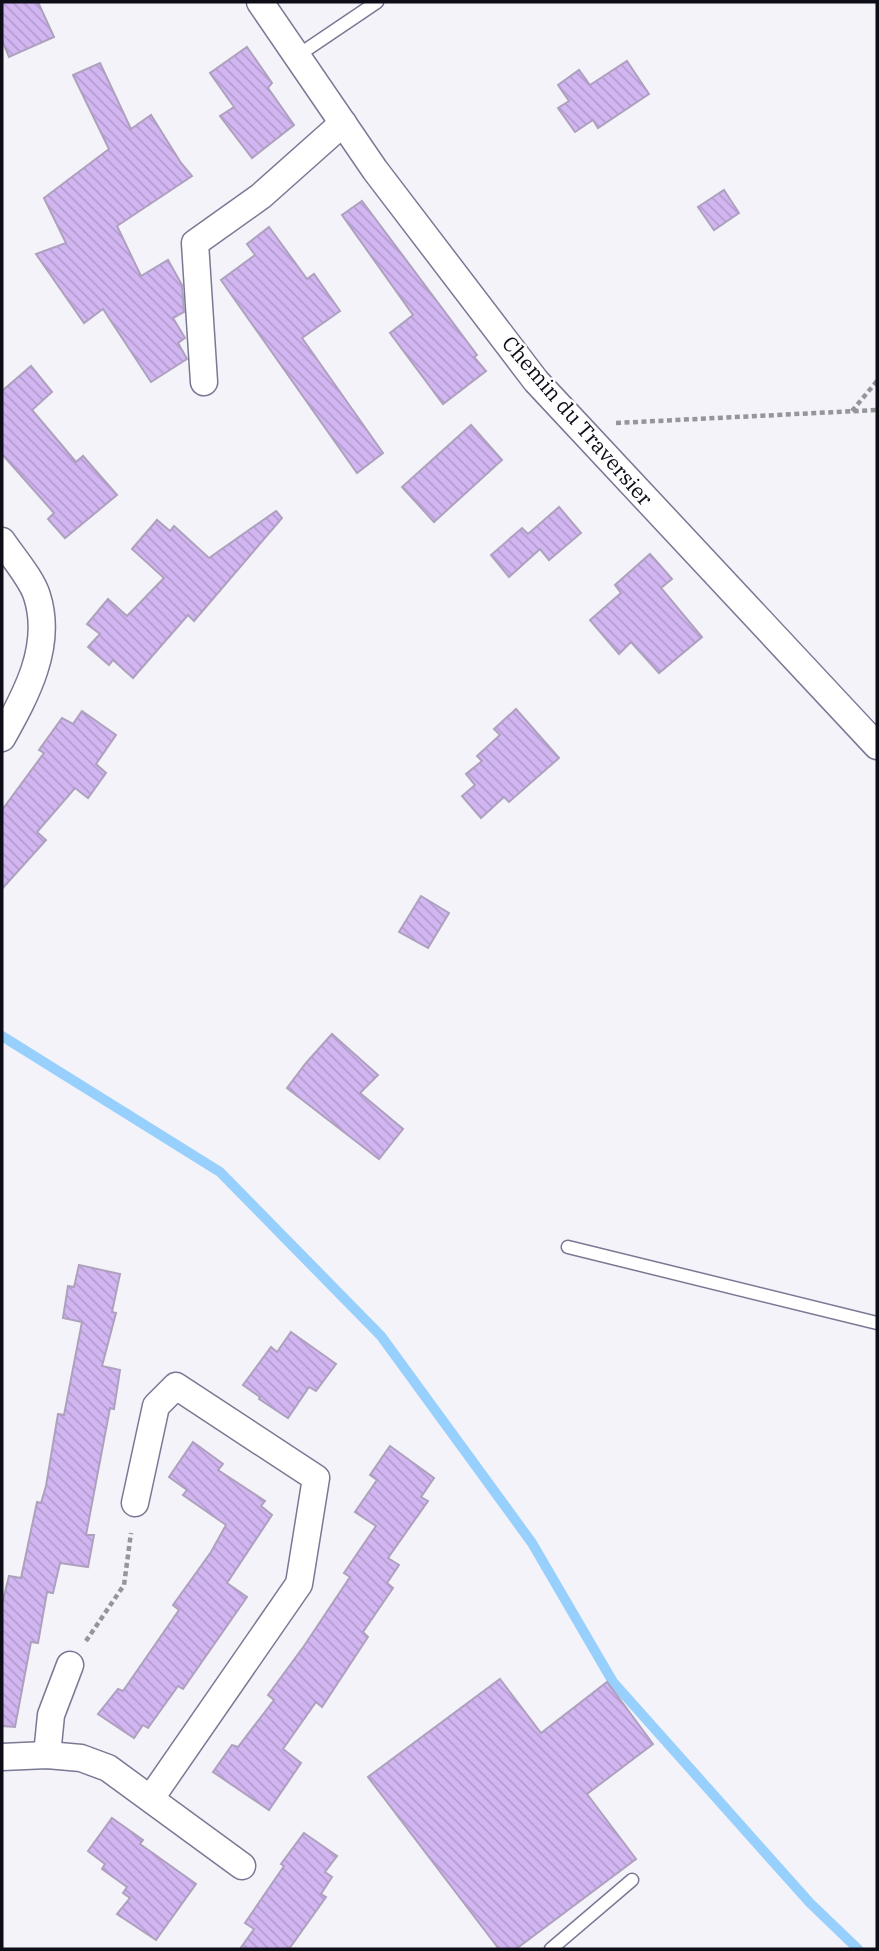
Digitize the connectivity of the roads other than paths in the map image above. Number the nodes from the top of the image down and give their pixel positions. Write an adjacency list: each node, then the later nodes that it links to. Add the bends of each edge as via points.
1 (260, 2): 3 (street, Chemin du Traversier)
2 (377, 2): 3 (lane)
3 (297, 56): 4 (street, Chemin du Traversier)
4 (343, 123): 5 (street, via 261,196 195,243); 8 (street, Chemin du Traversier, via 528,370)
5 (204, 382)
6 (2, 541): 7 (street, via 37,593 44,631 27,693)
7 (2, 738)
8 (877, 746)
9 (568, 1247): 10 (lane)
10 (877, 1323)
11 (135, 1503): 15 (street, via 156,1406 176,1386 316,1478 299,1584)
12 (70, 1665): 13 (street, via 51,1715)
13 (47, 1755): 14 (street); 15 (street, via 81,1758 108,1768)
14 (2, 1757)
15 (151, 1798): 16 (street)
16 (242, 1866)
17 (632, 1880): 18 (lane)
18 (551, 1949)

